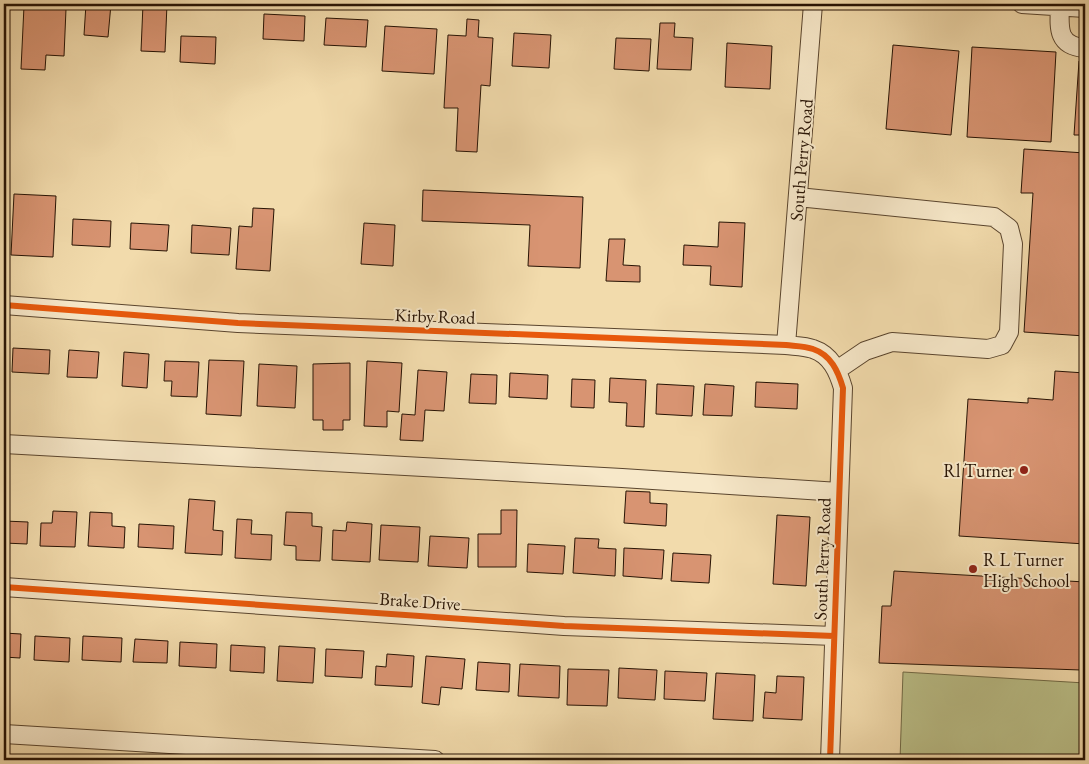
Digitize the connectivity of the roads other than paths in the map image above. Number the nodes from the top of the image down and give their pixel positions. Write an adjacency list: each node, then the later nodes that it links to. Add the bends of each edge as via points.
1 (813, 4): 6 (street, South Perry Road)
2 (1022, 4): 3 (street)
3 (1060, 6): 4 (street); 5 (street, via 1059,30 1066,41)
4 (1085, 8)
5 (1085, 48)
6 (798, 197): 8 (street, South Perry Road); 9 (street, via 994,217 1009,228 1013,244 1009,332 1002,344 988,350 892,342 865,351)
7 (4, 305): 8 (street, Kirby Road, via 238,323)
8 (786, 345): 9 (street, Kirby Road, via 813,348 828,358)
9 (837, 370): 10 (street, Kirby Road)
10 (843, 388): 12 (street, South Perry Road)
11 (4, 444): 12 (street)
12 (839, 492): 14 (street, South Perry Road)
13 (4, 587): 14 (street, Brake Drive, via 564,626)
14 (834, 636): 17 (street, South Perry Road)
15 (4, 734): 16 (street)
16 (435, 760)
17 (830, 760)

